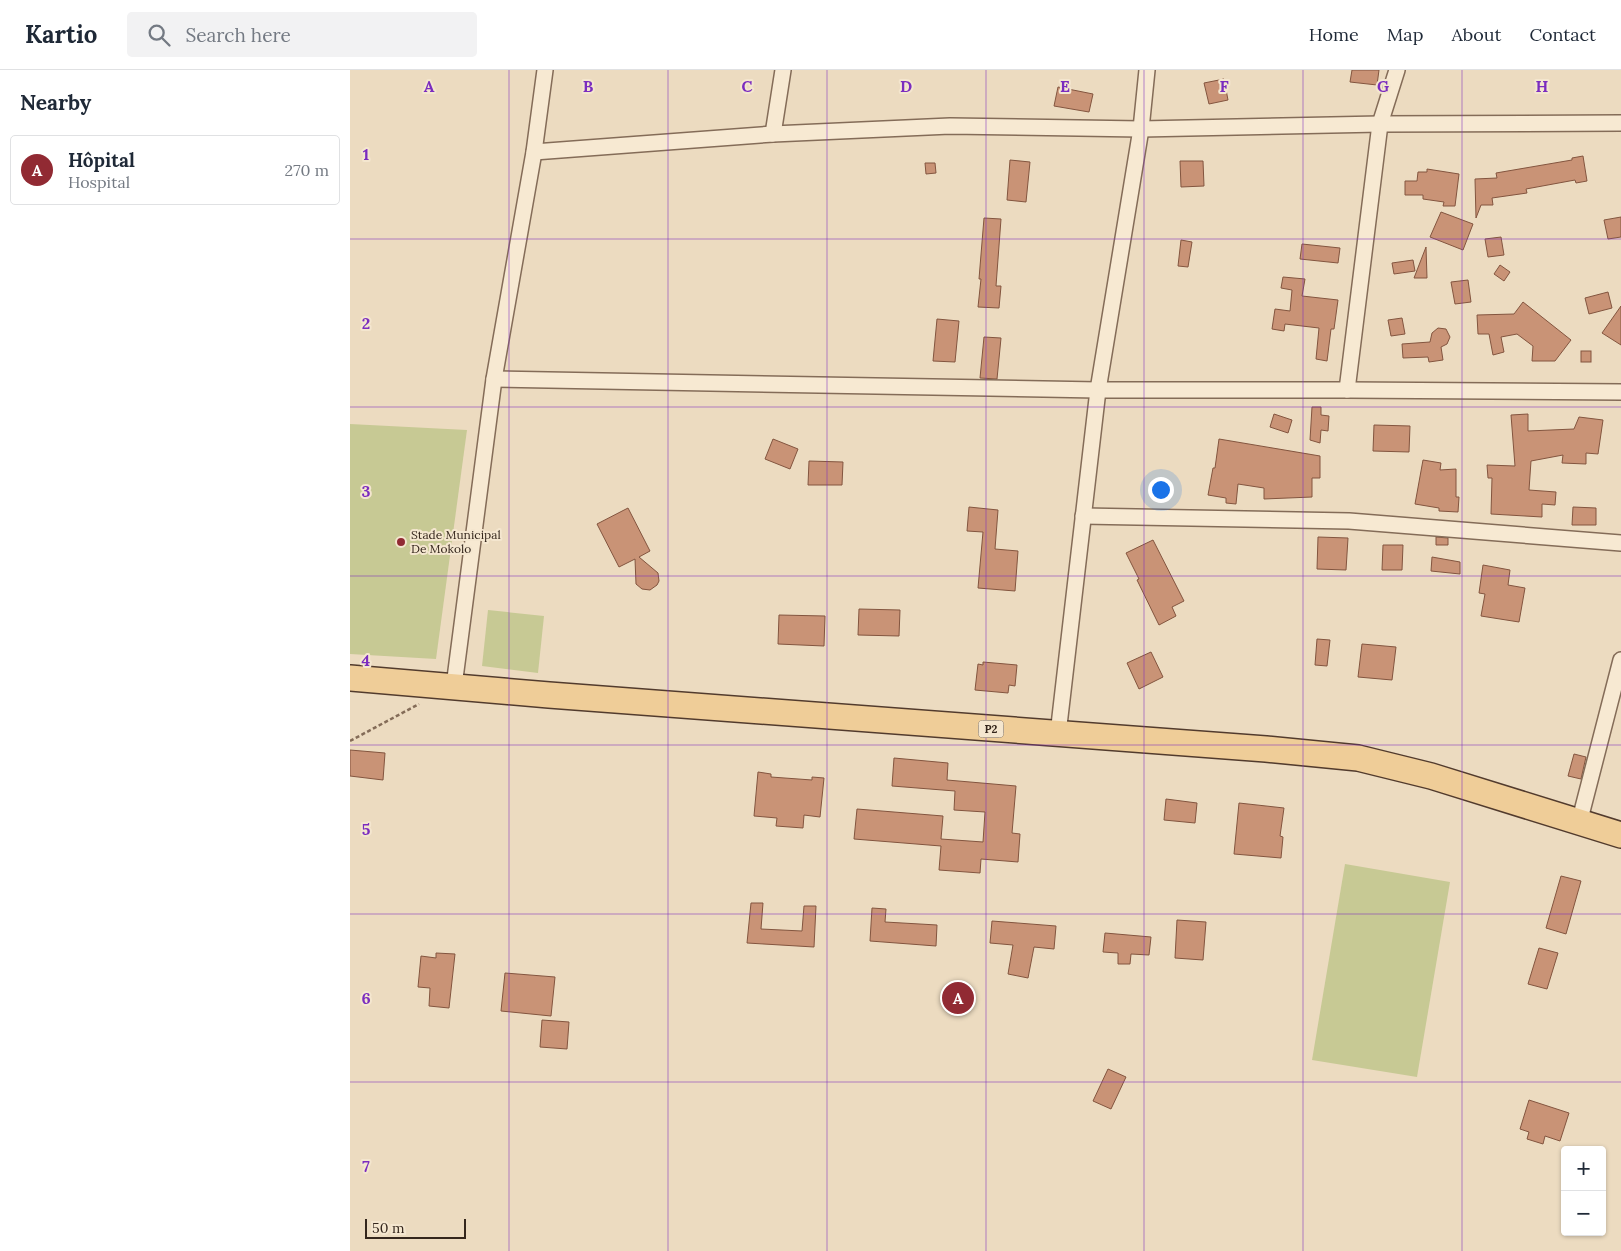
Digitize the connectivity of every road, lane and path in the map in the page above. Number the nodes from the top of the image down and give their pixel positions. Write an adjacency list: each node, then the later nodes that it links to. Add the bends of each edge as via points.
1 (545, 70): 9 (street)
2 (783, 70): 8 (street)
3 (1147, 70): 7 (street)
4 (1397, 70): 6 (street)
5 (1621, 123): 6 (street)
6 (1380, 124): 7 (street); 12 (street)
7 (1141, 129): 8 (street, via 950,126); 11 (street)
8 (774, 134): 9 (street)
9 (534, 152): 10 (street)
10 (494, 379): 11 (street); 18 (street)
11 (1098, 390): 12 (street); 14 (street)
12 (1347, 390): 13 (street)
13 (1621, 392)
14 (1084, 516): 15 (street, via 1348,521); 20 (street)
15 (1621, 543)
16 (1621, 660): 22 (street)
17 (350, 678): 18 (main road, P2)
18 (454, 686): 20 (main road, P2)
19 (422, 703): 21 (path)
20 (1058, 734): 22 (main road, P2, via 1358,758 1431,776)
21 (350, 741)
22 (1579, 823): 23 (main road, P2)
23 (1621, 835)

